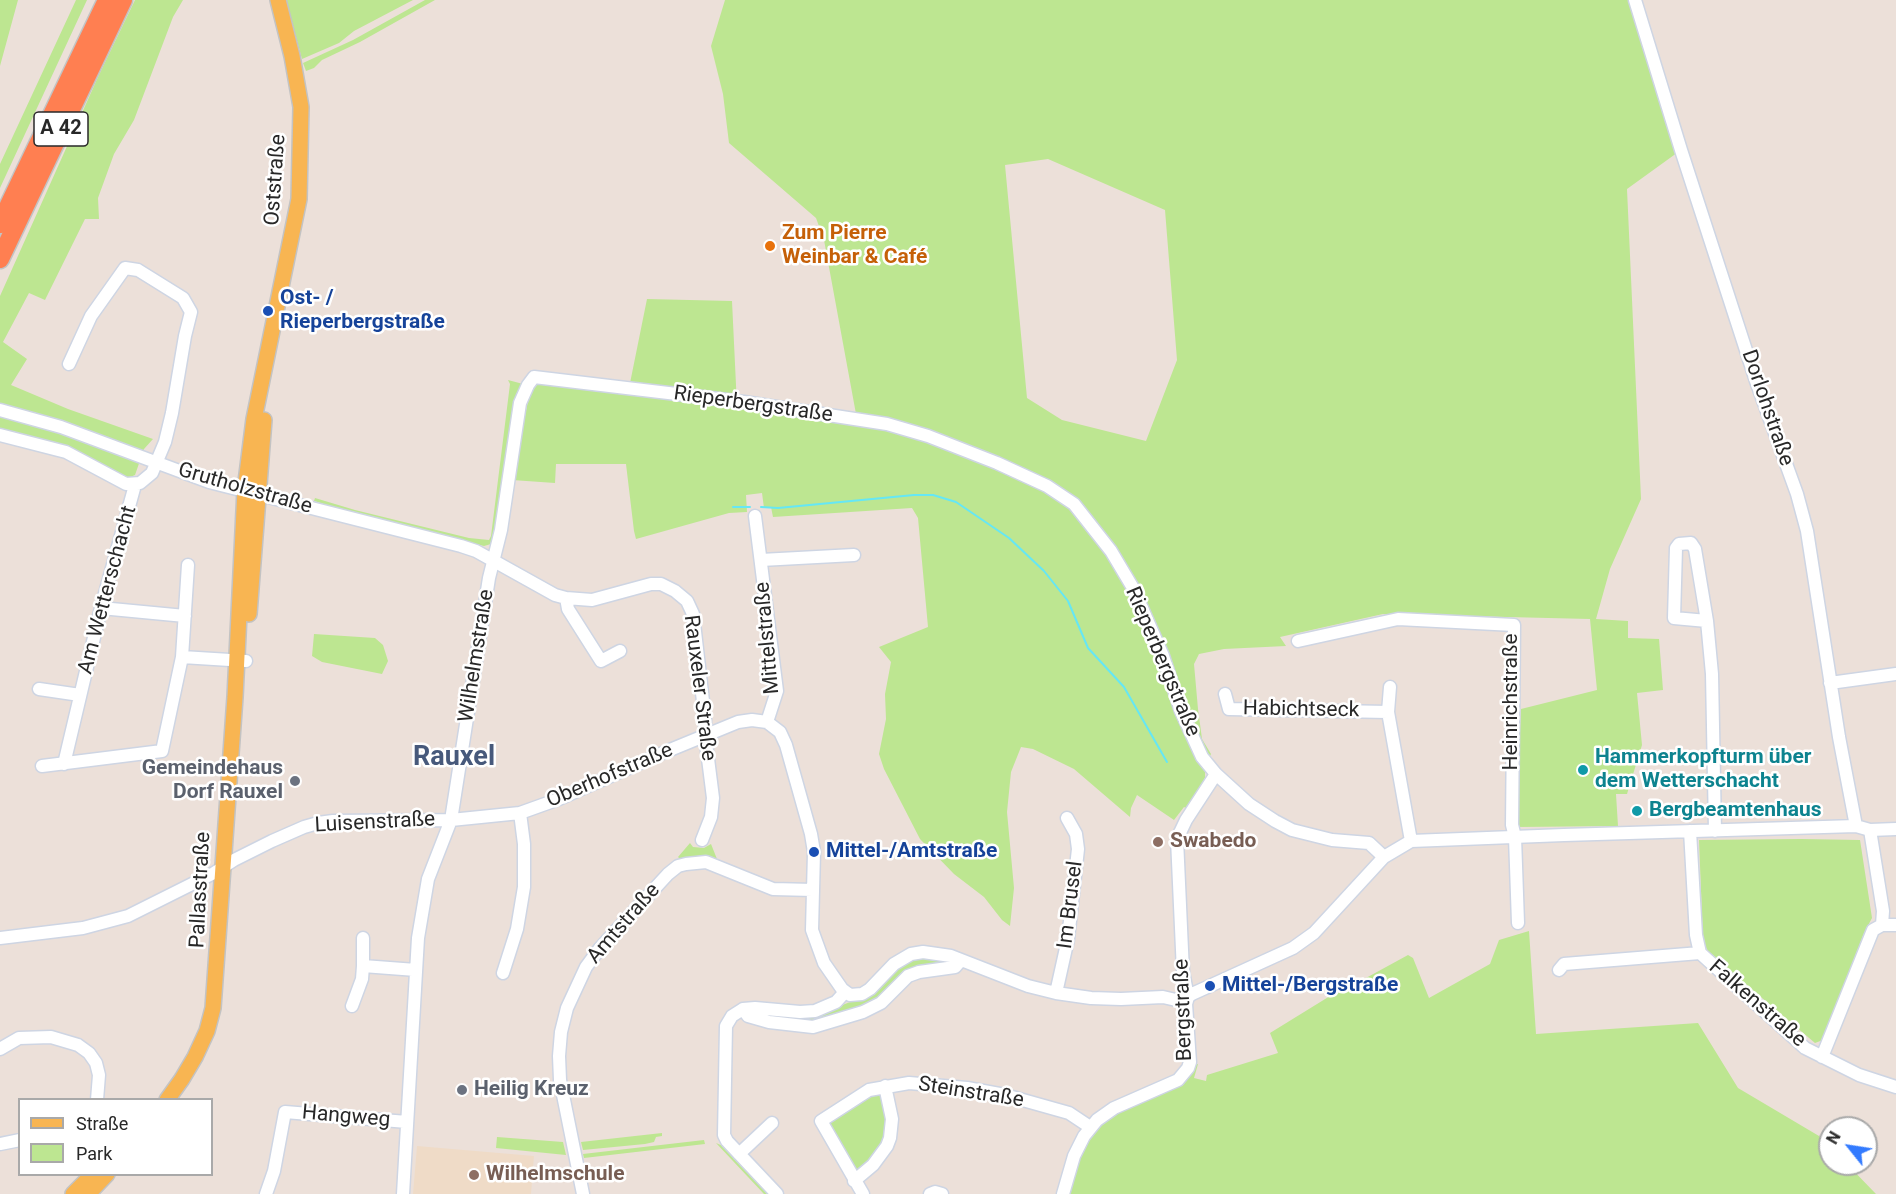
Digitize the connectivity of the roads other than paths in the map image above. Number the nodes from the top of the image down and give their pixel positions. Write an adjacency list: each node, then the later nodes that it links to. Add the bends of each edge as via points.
1 (107, 0): 5 (highway, A 42)
2 (123, 0): 6 (highway, A 42)
3 (278, 0): 13 (main road, Oststraße, via 301,107 299,199 255,419)
4 (1635, 0): 28 (street, Dorlohstraße, via 1753,370 1797,494 1807,531)
5 (0, 224)
6 (0, 259)
7 (69, 364): 11 (street, via 91,316 125,268 138,270 183,298 191,312 172,413)
8 (534, 377): 16 (street, Wilhelmstraße, via 520,403); 38 (street, Rieperbergstraße, via 887,424 958,448 1047,486 1074,504 1111,551 1133,588)
9 (0, 410): 11 (street, Grutholzstraße, via 62,427)
10 (0, 435): 12 (street, via 66,452)
11 (157, 462): 12 (street, via 152,473); 13 (street, Grutholzstraße, via 209,482)
12 (135, 485): 20 (street, Am Wetterschacht)
13 (251, 492): 16 (street, Grutholzstraße, via 461,546); 26 (main road, Pallasstraße)
14 (755, 516): 17 (street, Mittelstraße)
15 (854, 555): 17 (street, Mittelstraße)
16 (493, 560): 19 (street, Rauxeler Straße); 41 (street, Wilhelmstraße)
17 (761, 560): 34 (street, Mittelstraße, via 777,691)
18 (188, 565): 21 (street)
19 (566, 598): 24 (street, via 568,609 601,661); 35 (street, Rauxeler Straße, via 592,600 661,584 687,601 693,614)
20 (101, 608): 21 (street); 31 (street, Am Wetterschacht)
21 (185, 616): 25 (street)
22 (1707, 621): 22 (street, via 1695,549 1691,543 1679,544 1674,618); 46 (street)
23 (1298, 641): 47 (street, Heinrichstraße, via 1398,619 1514,625)
24 (620, 651)
25 (182, 657): 26 (street); 36 (street, via 162,751)
26 (241, 661): 51 (main road, Pallasstraße)
27 (1896, 674): 28 (street)
28 (1830, 683): 42 (street, Dorlohstraße)
29 (1390, 687): 33 (street, Habichtseck)
30 (39, 689): 31 (street, Am Wetterschacht)
31 (80, 694): 36 (street, Am Wetterschacht)
32 (1226, 694): 33 (street, Habichtseck, via 1229,709)
33 (1388, 712): 49 (street, Habichtseck)
34 (766, 722): 35 (street, Oberhofstraße, via 738,722); 52 (street, Mittelstraße, via 780,732 786,745 804,806 814,852)
35 (705, 735): 39 (street, Oberhofstraße); 48 (street, Rauxeler Straße, via 713,798 711,818)
36 (64, 764): 37 (street)
37 (42, 766)
38 (1212, 779): 50 (street, Rieperbergstraße, via 1292,830 1332,840 1369,843); 66 (street, Bergstraße, via 1177,839)
39 (520, 813): 41 (street, Oberhofstraße); 63 (street, via 524,887 517,929)
40 (1067, 818): 65 (street, Im Brusel, via 1076,834 1078,849 1068,939)
41 (451, 819): 51 (street, Luisenstraße, via 318,823); 61 (street, Wilhelmstraße, via 428,879)
42 (1856, 826): 44 (street); 46 (street)
43 (1896, 829): 44 (street)
44 (1870, 830): 54 (street)
45 (1690, 831): 46 (street); 47 (street); 58 (street, Falkenstraße)
46 (1715, 831)
47 (1515, 837): 49 (street); 53 (street, Heinrichstraße)
48 (702, 840)
49 (1412, 841): 50 (street)
50 (1384, 857): 66 (street, via 1314,933 1293,948)
51 (229, 863): 56 (street, Luisenstraße, via 138,912 111,922); 74 (main road, Pallasstraße, via 207,1032); 75 (main road, Pallasstraße, via 223,1009 203,1060)
52 (813, 890): 64 (street, Mittelstraße, via 812,921 819,951); 89 (street, Amtstraße, via 773,889 706,862 678,866 600,948 586,967 567,1008 559,1056 560,1080)
53 (1518, 924)
54 (1882, 925): 55 (street); 70 (street, via 1873,930)
55 (1896, 925)
56 (0, 938)
57 (363, 938): 60 (street)
58 (1700, 953): 62 (street, via 1564,964); 70 (street, Falkenstraße, via 1780,1027)
59 (961, 960): 64 (street, via 941,953 911,954 894,964 870,989 854,995); 65 (street); 68 (street, via 955,967 908,976 881,1003 813,1027 770,1023 748,1017)
60 (363, 966): 61 (street); 67 (street)
61 (416, 970): 76 (street, Wilhelmstraße)
62 (1559, 970)
63 (502, 973)
64 (845, 992): 68 (street, via 836,1002 815,1011)
65 (1056, 993): 66 (street, via 1121,999)
66 (1188, 997): 78 (street, Bergstraße, via 1190,1062 1185,1073 1178,1080 1114,1108)
67 (352, 1006)
68 (743, 1009): 81 (street, via 726,1026 723,1116 724,1135)
69 (0, 1049): 73 (street, via 19,1038 51,1037 78,1045 96,1063)
70 (1822, 1057): 72 (street, Falkenstraße)
71 (885, 1086): 78 (street, Steinstraße, via 938,1084 1005,1095 1069,1113); 84 (street, via 892,1119 890,1138 873,1165); 84 (street, Steinstraße, via 869,1090 821,1121)
72 (1896, 1087)
73 (97, 1098)
74 (168, 1098)
75 (180, 1098)
76 (407, 1122): 87 (street, Hangweg, via 285,1112); 88 (street, Wilhelmstraße)
77 (772, 1123): 81 (street)
78 (1090, 1127): 94 (street, Bergstraße, via 1074,1156)
79 (18, 1140): 80 (street)
80 (0, 1144)
81 (739, 1154): 90 (street)
82 (91, 1176): 85 (main road)
83 (105, 1176): 86 (main road)
84 (854, 1181): 91 (street)
85 (73, 1194)
86 (88, 1194)
87 (266, 1194)
88 (403, 1194)
89 (583, 1194)
90 (777, 1194)
91 (863, 1194)
92 (930, 1194): 93 (street)
93 (942, 1194)
94 (1063, 1194)

